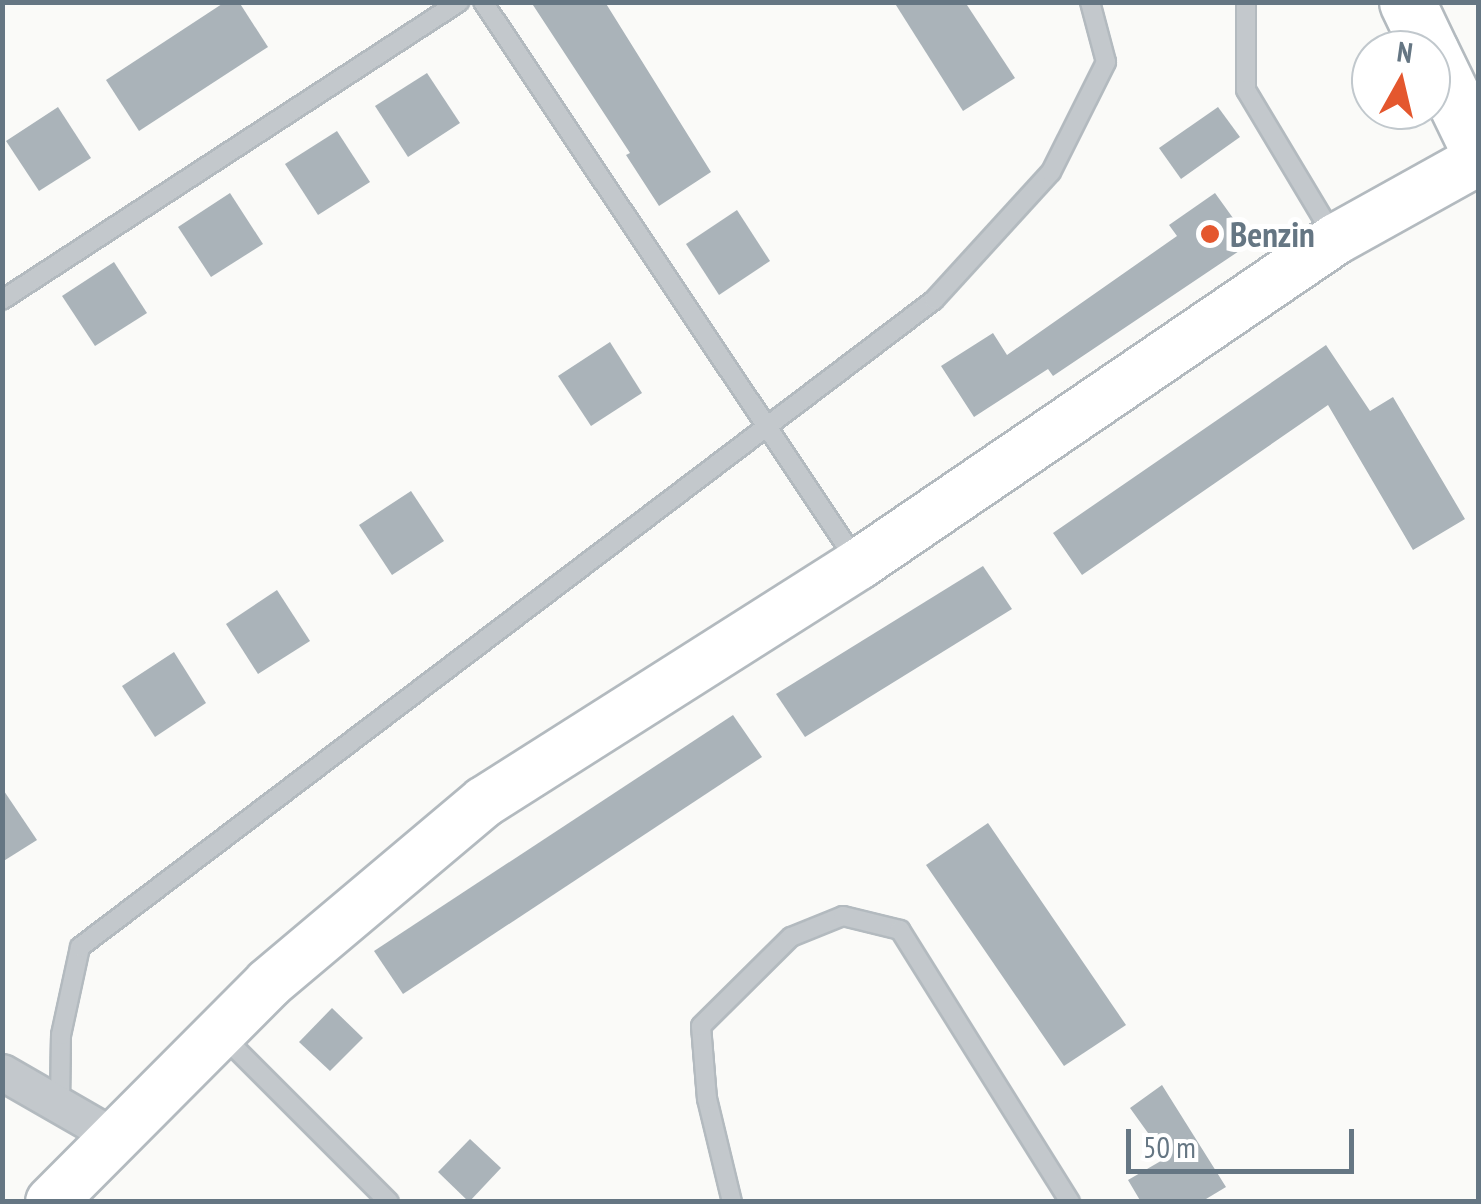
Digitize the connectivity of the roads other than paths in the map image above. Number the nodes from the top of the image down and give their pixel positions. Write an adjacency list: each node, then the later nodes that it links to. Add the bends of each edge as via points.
1 (459, 2): 11 (lane)
2 (483, 2): 12 (lane)
3 (1090, 2): 12 (lane, via 1106,62 1051,172 934,300)
4 (1246, 2): 10 (lane, via 1246,90)
5 (1407, 2): 6 (highway)
6 (1420, 30)
7 (1451, 93): 8 (highway)
8 (1478, 148)
9 (1478, 160): 10 (street)
10 (1336, 240): 13 (street)
11 (2, 300)
12 (767, 427): 13 (lane); 16 (lane, via 80,947 61,1035)
13 (859, 564): 14 (street, via 484,802)
14 (220, 1033): 17 (street); 19 (lane)
15 (2, 1072): 16 (street)
16 (60, 1106): 17 (street)
17 (115, 1137): 18 (street)
18 (50, 1202)
19 (388, 1202)
20 (732, 1202): 21 (lane, via 707,1099 701,1026 791,938 843,916 900,930)
21 (1070, 1202)

